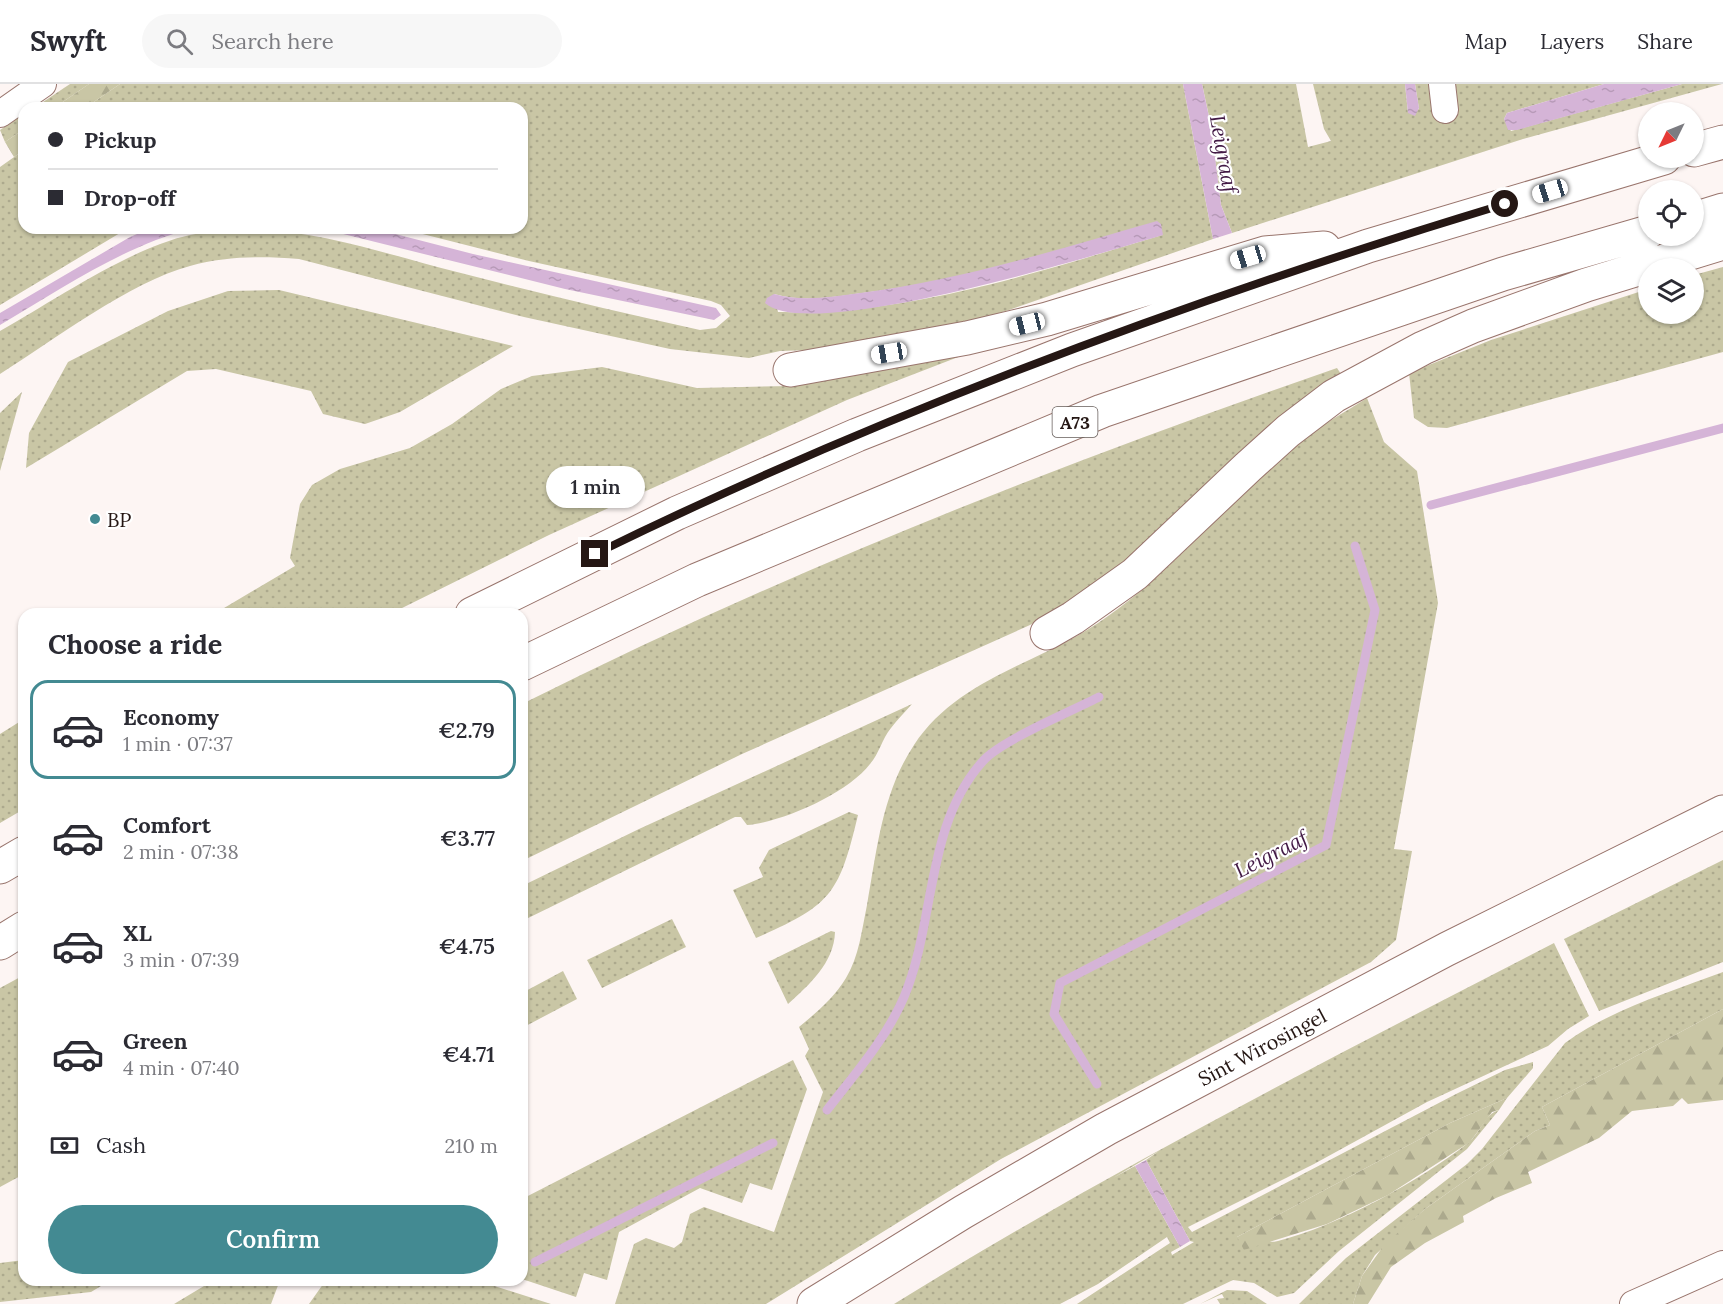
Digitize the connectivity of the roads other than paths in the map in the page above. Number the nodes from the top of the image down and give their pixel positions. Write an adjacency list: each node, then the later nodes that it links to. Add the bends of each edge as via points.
1 (43, 84): 4 (street)
2 (1442, 84): 3 (street)
3 (1445, 110)
4 (0, 114)
5 (1723, 142): 6 (main road)
6 (1704, 147)
7 (1638, 166): 12 (main road)
8 (1723, 210): 9 (main road)
9 (1704, 216)
10 (1638, 235): 16 (main road, A73, via 1503,274 1102,411 697,580)
11 (1723, 243): 15 (main road, via 1586,285 1473,326 1334,396 1248,466 1135,574)
12 (1368, 246): 13 (main road, via 1265,253 1024,324); 14 (main road, via 1072,350 857,435 677,513)
13 (790, 370)
14 (484, 608)
15 (1047, 633)
16 (528, 661)
17 (1723, 812): 23 (main road, Sint Wirosingel, via 1447,949 1106,1129)
18 (18, 857): 19 (main road)
19 (0, 867)
20 (18, 932): 21 (main road)
21 (0, 943)
22 (1723, 1264): 24 (street)
23 (814, 1304)
24 (1633, 1304)

